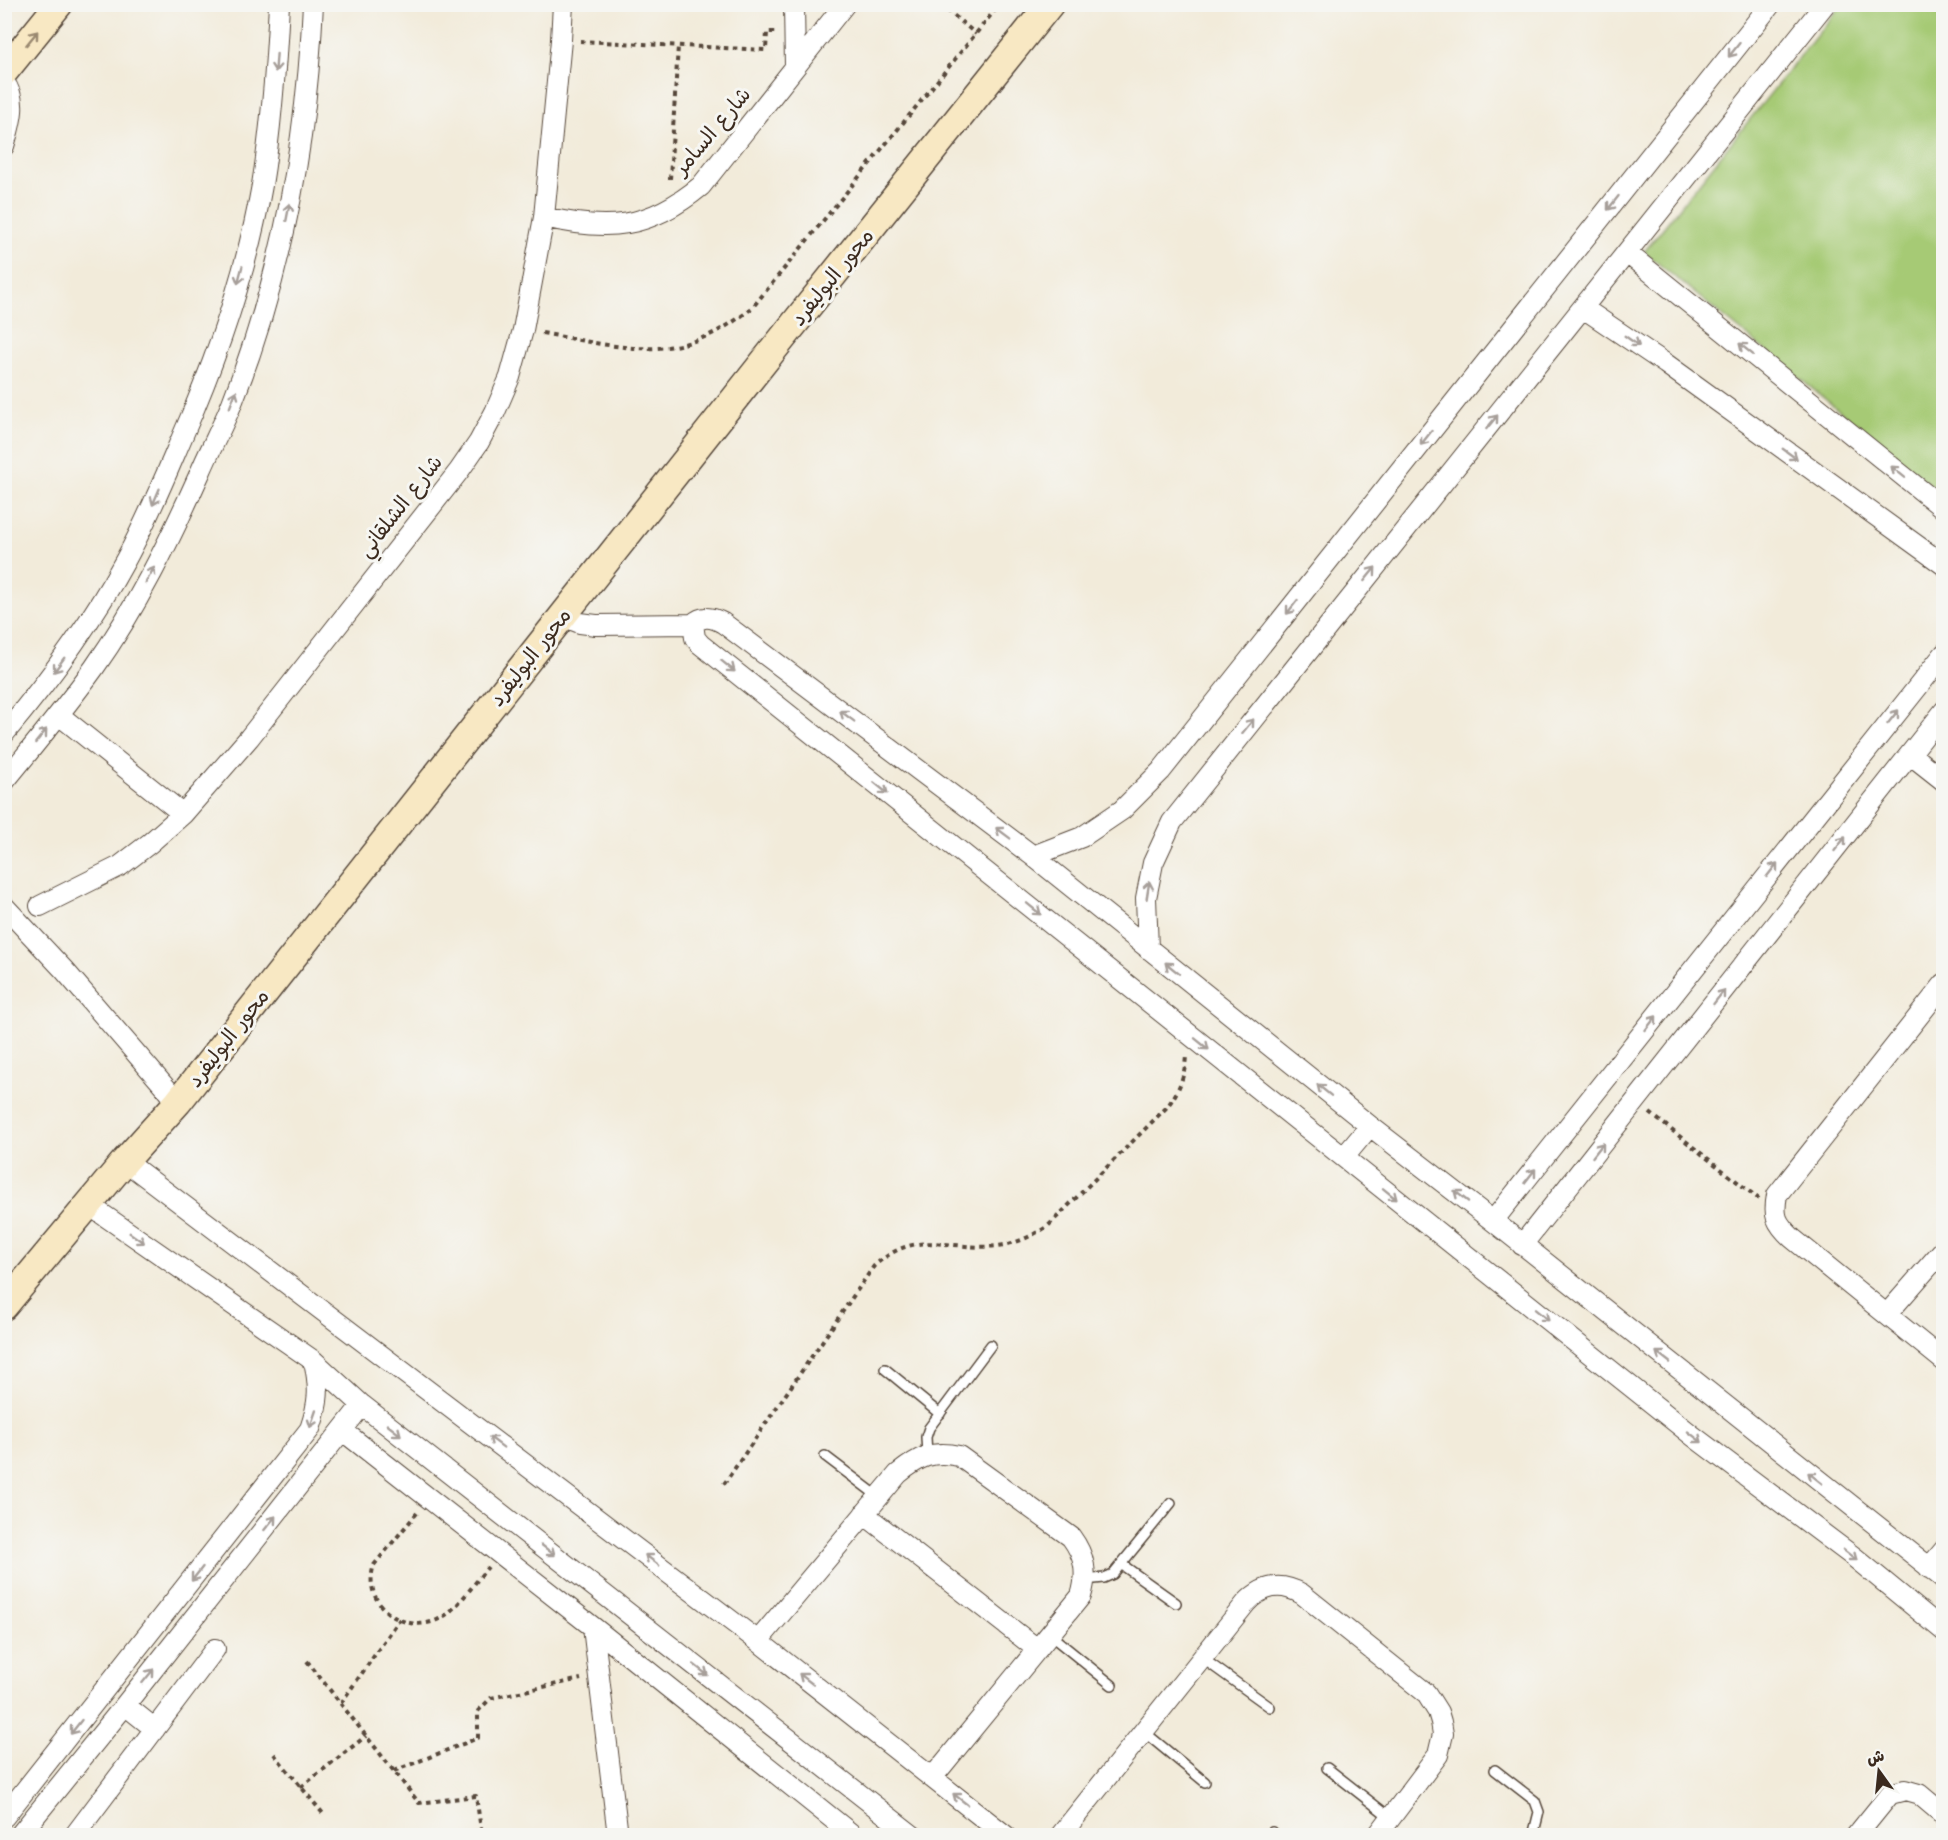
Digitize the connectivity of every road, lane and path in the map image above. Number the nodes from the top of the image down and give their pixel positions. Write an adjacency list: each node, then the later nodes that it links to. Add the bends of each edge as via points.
1 (59, 4): 17 (street, one-way to 1)
2 (279, 4): 25 (street, one-way to 25, via 270,129 250,239 222,339)
3 (313, 4): 26 (street, one-way to 3, via 235,394 281,247 310,70)
4 (563, 4): 14 (street, شارع الشلقاني)
5 (794, 4): 12 (street)
6 (845, 4): 16 (street, شارع السامر)
7 (940, 4): 13 (path)
8 (1000, 4): 13 (path)
9 (1050, 4): 29 (street, محور البوليفرد)
10 (1771, 4): 39 (street, one-way to 39, via 1161,771 1102,824 1082,837)
11 (1825, 4): 22 (street)
12 (794, 33): 15 (path, via 767,32 765,50); 16 (street)
13 (976, 34): 24 (path, via 752,308 732,324 708,337 654,349 622,348)
14 (561, 40): 15 (path); 21 (street, شارع الشلقاني)
15 (678, 46): 20 (path)
16 (795, 67): 21 (street, شارع السامر, via 701,186 669,209 611,226 572,224)
17 (4, 72)
18 (4, 82): 19 (street, via 13,104)
19 (4, 146)
20 (670, 179)
21 (544, 217): 24 (street, شارع الشلقاني)
22 (1627, 253): 23 (street); 27 (street, one-way to 22)
23 (1583, 308): 28 (street, one-way to 28); 42 (street, one-way to 23, via 1146,898 1153,863 1172,822)
24 (523, 330): 38 (street, شارع الشلقاني, via 510,377 474,449 249,738)
25 (173, 458): 26 (street); 34 (street, one-way to 34, via 127,559 98,607 70,650)
26 (201, 470): 33 (street, one-way to 26, via 95,667 151,574)
27 (1944, 509)
28 (1944, 566)
29 (562, 616): 30 (street, via 596,625); 46 (street, محور البوليفرد)
30 (693, 624): 39 (street, one-way to 30, via 723,622 705,617); 44 (street, one-way to 44, via 694,638 700,644)
31 (1944, 654): 52 (street, one-way to 31)
32 (1944, 711): 35 (street)
33 (58, 715): 37 (street, one-way to 33); 38 (street)
34 (4, 734)
35 (1911, 754): 36 (street); 45 (street, one-way to 35)
36 (1944, 781)
37 (4, 782)
38 (183, 814): 41 (street, شارع الشلقاني, via 120,866)
39 (1033, 856): 42 (street)
40 (4, 906): 46 (street)
41 (40, 906)
42 (1148, 949): 47 (street, one-way to 42)
43 (1944, 984): 51 (street, via 1777,1195)
44 (1185, 1030): 48 (street, one-way to 48); 66 (path, via 1186,1064 1177,1094 1048,1226 1024,1240 997,1246 912,1244 874,1266)
45 (1636, 1101): 51 (path); 53 (street, one-way to 45)
46 (178, 1102): 49 (street, محور البوليفرد)
47 (1370, 1126): 48 (street); 52 (street, one-way to 47)
48 (1344, 1157): 79 (street, one-way to 79)
49 (125, 1161): 50 (street, محور البوليفرد); 80 (street, one-way to 49)
50 (89, 1205): 55 (street, محور البوليفرد); 58 (street, one-way to 58)
51 (1774, 1211): 56 (street, via 1779,1227)
52 (1493, 1221): 53 (street)
53 (1522, 1245): 74 (street, one-way to 53)
54 (1944, 1249): 56 (street)
55 (4, 1306)
56 (1887, 1314): 59 (street)
57 (991, 1345): 62 (lane)
58 (314, 1361): 61 (street); 102 (street, one-way to 102, via 319,1384 310,1429)
59 (1944, 1361)
60 (885, 1369): 62 (lane)
61 (362, 1405): 63 (street); 109 (street, one-way to 109)
62 (940, 1414): 64 (lane, via 926,1437)
63 (343, 1431): 68 (street); 88 (street, one-way to 63)
64 (927, 1455): 67 (street, via 898,1474); 75 (street, via 944,1452 959,1456 1071,1537 1080,1550)
65 (825, 1456): 67 (lane)
66 (724, 1484)
67 (879, 1497): 70 (street)
68 (429, 1498): 72 (street); 77 (path, via 371,1573 375,1599)
69 (1171, 1503): 73 (lane)
70 (864, 1514): 80 (street); 81 (street)
71 (1944, 1550): 74 (street)
72 (499, 1554): 77 (path, via 444,1616 419,1624); 78 (street)
73 (1121, 1564): 75 (lane, via 1113,1574); 76 (lane)
74 (1936, 1574)
75 (1086, 1580): 81 (street, via 1081,1596)
76 (1176, 1603)
77 (400, 1618): 87 (path)
78 (593, 1627): 85 (street); 108 (street)
79 (1944, 1631)
80 (758, 1641): 97 (street, one-way to 80)
81 (1043, 1642): 86 (lane); 97 (street)
82 (215, 1649): 90 (street)
83 (1202, 1658): 89 (lane); 91 (street); 103 (street, via 1255,1594 1279,1586 1302,1594 1426,1693 1441,1722 1443,1734 1438,1755)
84 (307, 1661): 87 (path)
85 (598, 1675): 96 (path, via 491,1698 478,1710 478,1738); 107 (street)
86 (1112, 1685)
87 (341, 1703): 92 (path)
88 (125, 1706): 90 (street); 104 (street)
89 (1270, 1707)
90 (155, 1729): 105 (street)
91 (1143, 1731): 98 (lane); 111 (street)
92 (366, 1736): 96 (path); 99 (path)
93 (274, 1754): 99 (path)
94 (1327, 1768): 103 (lane)
95 (1495, 1770): 113 (lane, via 1535,1801 1539,1812)
96 (394, 1771): 106 (path, via 419,1803 476,1796)
97 (932, 1778): 110 (street, one-way to 97)
98 (1205, 1782)
99 (301, 1787): 101 (path)
100 (1944, 1815): 114 (street, via 1919,1794 1905,1790 1890,1794)
101 (325, 1816)
102 (4, 1817)
103 (1390, 1818): 112 (street)
104 (24, 1834)
105 (74, 1836)
106 (482, 1836)
107 (618, 1836)
108 (854, 1836)
109 (913, 1836)
110 (1006, 1836)
111 (1060, 1836)
112 (1377, 1836)
113 (1533, 1836)
114 (1856, 1836)

